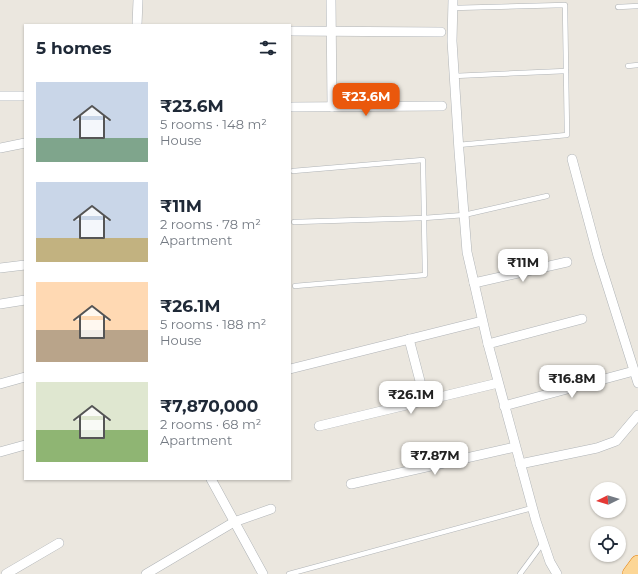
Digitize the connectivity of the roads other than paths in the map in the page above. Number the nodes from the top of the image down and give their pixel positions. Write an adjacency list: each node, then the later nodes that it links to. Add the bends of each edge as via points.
1 (138, 0): 6 (street)
2 (331, 0): 8 (street)
3 (453, 4): 12 (lane, via 565,5); 13 (street)
4 (638, 6): 5 (lane)
5 (618, 7)
6 (137, 24)
7 (291, 31): 8 (street)
8 (331, 31): 9 (street); 18 (street)
9 (441, 32)
10 (628, 66): 11 (lane)
11 (638, 66)
12 (566, 71): 13 (lane); 20 (lane, via 567,135)
13 (454, 76): 20 (street)
14 (0, 96): 15 (street)
15 (24, 96)
16 (442, 106): 18 (street)
17 (291, 107): 18 (street)
18 (332, 107)
19 (24, 143): 21 (street)
20 (458, 145): 25 (street)
21 (0, 148)
22 (572, 159): 40 (street, via 598,256)
23 (293, 171): 26 (lane, via 423,160)
24 (547, 196): 25 (lane)
25 (464, 215): 26 (lane); 31 (street, via 467,252)
26 (424, 218): 27 (lane); 32 (lane, via 425,275)
27 (294, 222)
28 (567, 262): 31 (street)
29 (24, 265): 30 (street)
30 (0, 268)
31 (474, 283): 36 (street)
32 (295, 286)
33 (24, 300): 34 (street)
34 (0, 304)
35 (582, 319): 38 (street)
36 (482, 321): 37 (street); 38 (street)
37 (409, 339): 39 (street); 45 (street)
38 (488, 344): 42 (street)
39 (291, 369)
40 (634, 371): 43 (street); 46 (street)
41 (24, 377): 44 (street)
42 (498, 383): 45 (street); 46 (street)
43 (638, 383)
44 (0, 384)
45 (425, 400): 48 (street)
46 (504, 406): 50 (street)
47 (638, 415): 52 (street, via 616,441 597,448)
48 (319, 426)
49 (24, 445): 51 (street)
50 (515, 447): 52 (street); 54 (street)
51 (0, 452)
52 (520, 464): 55 (street)
53 (212, 480): 57 (street)
54 (351, 484)
55 (532, 508): 58 (street); 64 (lane)
56 (271, 509): 57 (street)
57 (234, 522): 62 (street); 63 (street)
58 (543, 542): 65 (lane); 66 (street)
59 (59, 543): 61 (street)
60 (638, 563): 67 (highway)
61 (6, 574)
62 (146, 574)
63 (263, 574)
64 (289, 574)
65 (520, 574)
66 (557, 574)
67 (630, 574)

